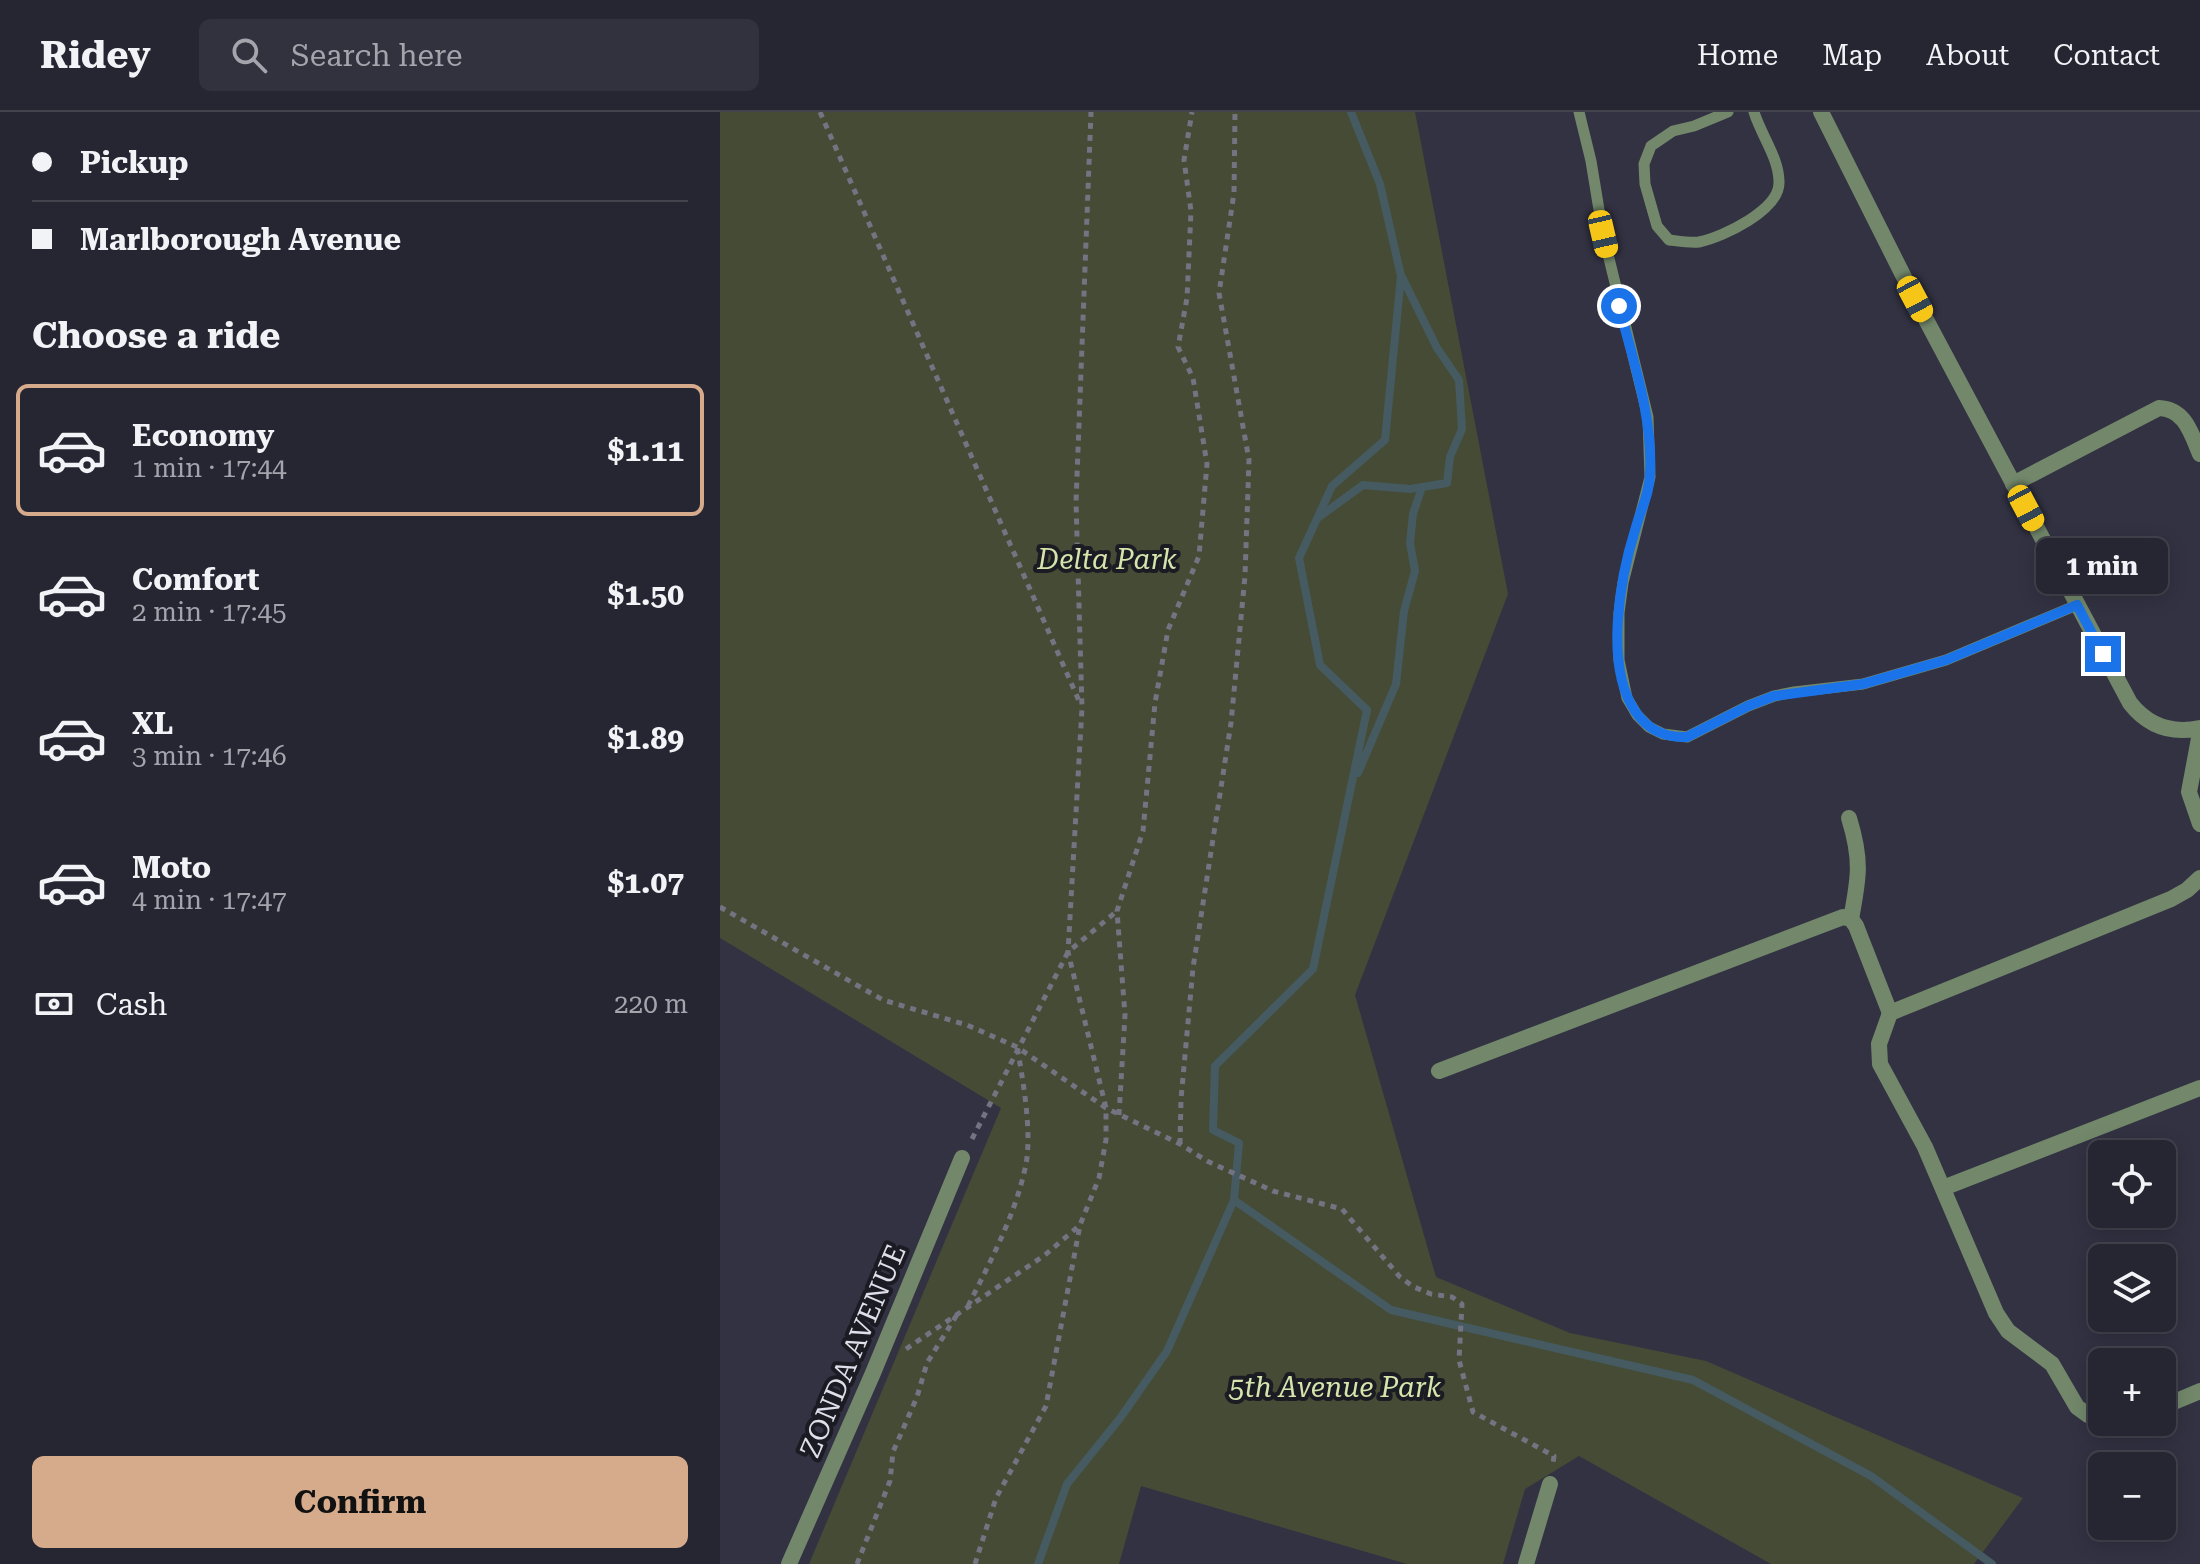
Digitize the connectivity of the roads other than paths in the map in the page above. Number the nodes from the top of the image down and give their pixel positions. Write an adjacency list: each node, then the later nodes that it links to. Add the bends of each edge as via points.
1 (1579, 112): 7 (lane, via 1648,417 1650,477 1628,556 1619,613 1619,660 1624,690 1649,727 1687,737 1774,696 1863,684 1932,664)
2 (1728, 112): 3 (lane, via 1673,131 1651,146 1644,164 1645,184 1657,226 1669,240 1696,242 1726,235 1768,206 1777,193 1776,165)
3 (1754, 112)
4 (1821, 112): 6 (street)
5 (2200, 454): 6 (street, via 2179,415 2159,408)
6 (2013, 484): 7 (street)
7 (2077, 605): 8 (street, via 2143,718 2173,730)
8 (2200, 730): 10 (street, via 2189,792)
9 (1849, 818): 12 (street, via 1860,872)
10 (2200, 824)
11 (2200, 878): 13 (street, via 2171,899)
12 (1851, 919): 13 (street); 14 (street, via 1843,917)
13 (1890, 1013): 17 (street, via 1879,1044 1880,1064)
14 (1439, 1071)
15 (2200, 1088): 17 (street)
16 (962, 1158): 22 (street, ZONDA AVENUE)
17 (1943, 1188): 20 (street, via 2002,1324 2052,1364 2077,1407)
18 (2200, 1391): 19 (street)
19 (2176, 1401)
20 (2088, 1415)
21 (1550, 1484): 23 (street)
22 (789, 1564)
23 (1526, 1564)

